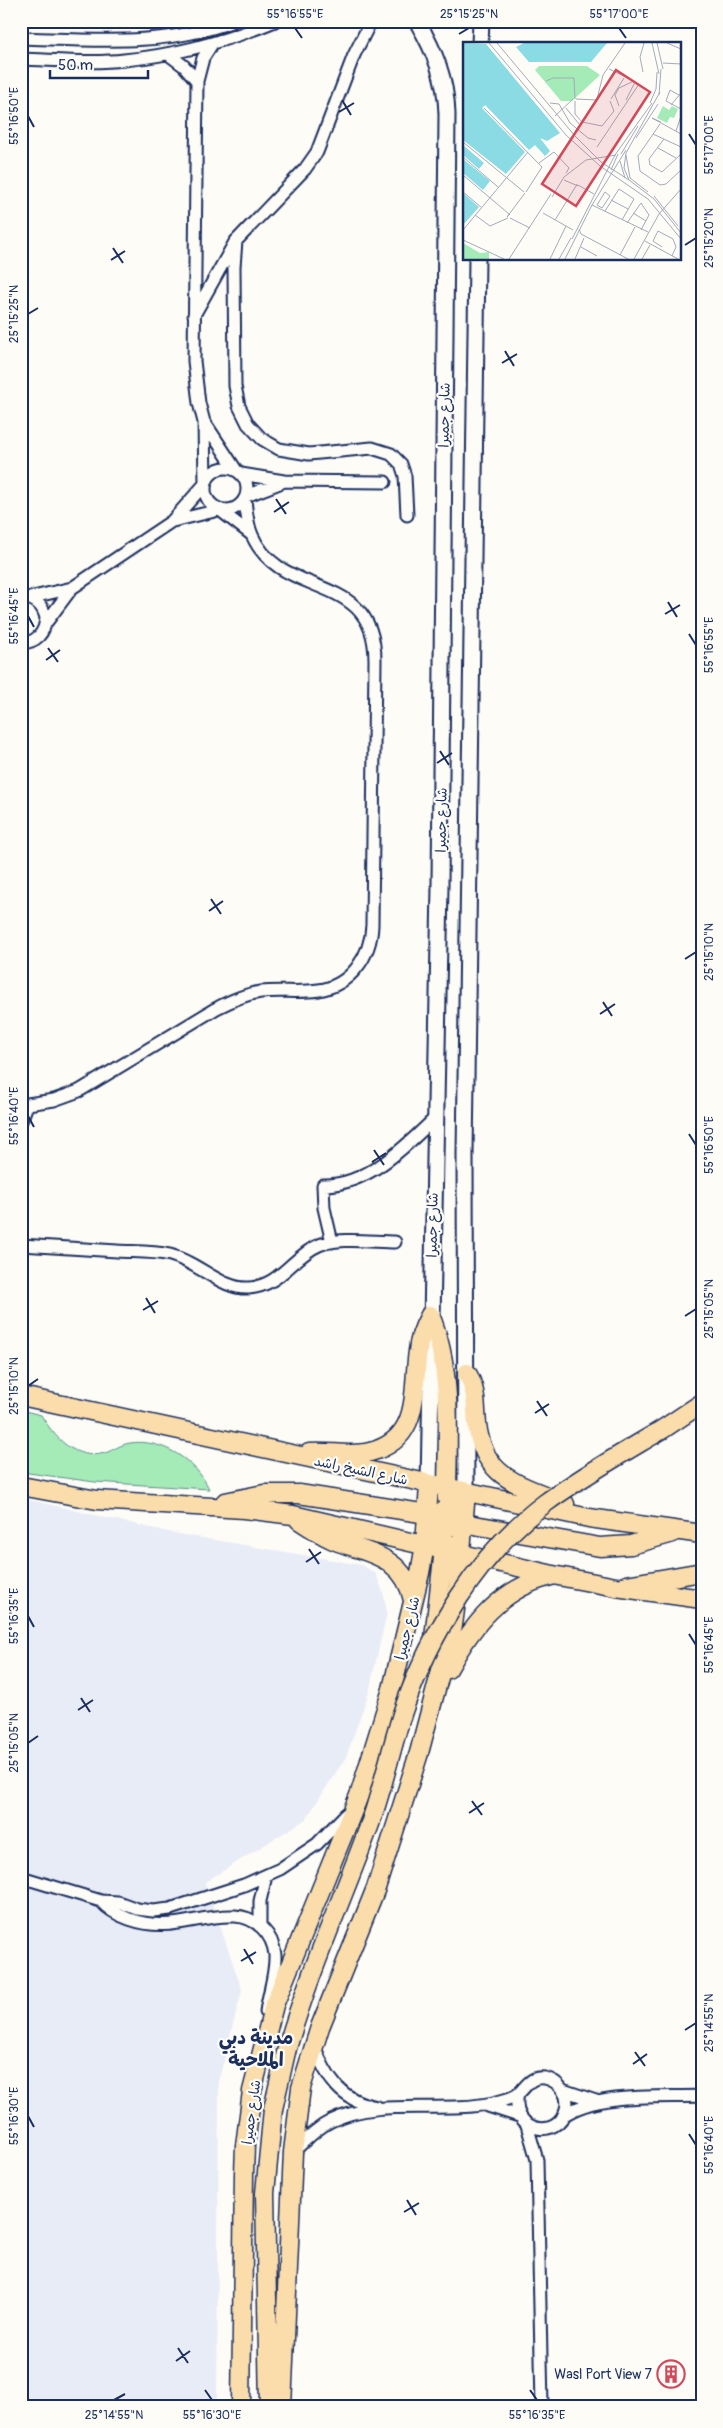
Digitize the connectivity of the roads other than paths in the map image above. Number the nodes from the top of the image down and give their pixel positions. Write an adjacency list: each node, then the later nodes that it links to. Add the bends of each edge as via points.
1 (233, 21): 6 (street, via 158,39)
2 (275, 21): 8 (street)
3 (371, 21): 12 (street, via 354,55 317,152 305,169)
4 (417, 21): 30 (street, شارع جميرا, via 440,69 447,114)
5 (481, 21): 7 (street)
6 (21, 38)
7 (480, 42)
8 (212, 44): 9 (street); 11 (street, via 203,58)
9 (168, 54): 10 (street, via 123,60); 11 (street)
10 (21, 59)
11 (197, 81): 14 (street)
12 (236, 241): 14 (street); 22 (street, via 235,386 239,406 248,424 262,439 289,452 309,454 372,448 392,454 404,470)
13 (477, 260): 36 (street, شارع جميرا, via 465,1155)
14 (194, 317): 15 (street, via 196,383)
15 (204, 422): 16 (street); 19 (street)
16 (238, 472): 17 (street); 19 (street, via 220,469 210,474); 20 (street, via 246,484)
17 (284, 481): 18 (street); 20 (street)
18 (385, 482)
19 (205, 484): 21 (street, via 207,500); 23 (street)
20 (246, 497): 21 (street, via 233,510); 24 (street)
21 (220, 510): 23 (street); 24 (street)
22 (407, 515)
23 (172, 522): 25 (street)
24 (252, 535): 29 (street, via 265,555 284,571 336,592 353,604 366,620 374,639 372,925 367,953 356,969 334,986 262,992 237,998 79,1092)
25 (72, 588): 26 (street); 27 (street)
26 (24, 597): 27 (street, via 42,608)
27 (46, 624): 28 (street, via 37,638)
28 (21, 643)
29 (24, 1105): 31 (street)
30 (435, 1118): 32 (street, via 394,1155 361,1175 334,1185 323,1185 324,1208); 35 (street, شارع جميرا)
31 (21, 1121)
32 (332, 1242): 33 (street); 34 (street, via 312,1249 273,1281 247,1289 229,1286 192,1263 168,1255)
33 (395, 1242)
34 (21, 1246)
35 (430, 1315): 39 (main road, via 418,1350 412,1412 398,1436 384,1447 368,1452); 40 (street, شارع جميرا); 42 (main road, via 442,1346 447,1380)
36 (467, 1373): 43 (street, شارع جميرا); 46 (main road, via 475,1392 480,1437 494,1466 517,1485 557,1500)
37 (21, 1396): 39 (main road, شارع الشيخ راشد)
38 (702, 1403): 80 (main road, bridge, via 543,1505 489,1558 446,1616 432,1642 403,1711 376,1807 303,1996 273,2109 265,2193)
39 (291, 1456): 40 (main road, شارع الشيخ راشد)
40 (429, 1485): 42 (main road, شارع الشيخ راشد); 47 (main road, شارع جميرا)
41 (21, 1486): 44 (main road, via 97,1500)
42 (447, 1488): 43 (main road, شارع الشيخ راشد); 47 (main road)
43 (466, 1492): 46 (main road, شارع الشيخ راشد); 47 (main road)
44 (213, 1507): 45 (main road); 47 (main road, via 246,1497 281,1493)
45 (293, 1515): 50 (main road); 57 (main road, via 321,1534 386,1559 406,1581)
46 (589, 1518): 48 (main road, شارع الشيخ راشد)
47 (446, 1519): 48 (main road, via 600,1547 646,1542); 50 (main road, شارع جميرا); 51 (main road)
48 (676, 1532): 49 (main road, شارع الشيخ راشد)
49 (702, 1534)
50 (425, 1545): 51 (main road); 57 (main road, شارع جميرا)
51 (453, 1552): 53 (main road); 59 (main road, via 433,1659)
52 (702, 1572): 54 (main road)
53 (553, 1575): 54 (main road); 59 (main road, via 510,1592 484,1615 454,1658)
54 (616, 1587): 55 (main road)
55 (660, 1594): 56 (main road); 58 (main road)
56 (702, 1599)
57 (413, 1602): 60 (main road, شارع جميرا, via 392,1689)
58 (702, 1611)
59 (434, 1699): 66 (main road, via 390,1848)
60 (360, 1793): 61 (street, via 344,1819 317,1844); 65 (main road, شارع جميرا, via 283,1980)
61 (266, 1876): 63 (street, via 161,1910 145,1910); 64 (street, via 260,1900)
62 (21, 1877): 63 (street)
63 (101, 1900): 64 (street, via 119,1915 148,1924 177,1924 233,1916 248,1918)
64 (260, 1926): 65 (street, via 269,1937 275,1956 266,2012)
65 (266, 2036): 79 (main road, شارع جميرا, via 252,2091 245,2146)
66 (314, 2044): 72 (street, via 324,2068 341,2091 355,2101); 77 (main road, via 301,2088)
67 (563, 2090): 68 (street, via 551,2080 537,2078 525,2084); 70 (street); 74 (street, via 567,2103)
68 (518, 2094): 71 (street); 73 (street)
69 (702, 2096): 70 (street)
70 (597, 2101): 74 (street)
71 (479, 2105): 72 (street); 73 (street, via 504,2109)
72 (386, 2108): 77 (street, via 349,2114 330,2122)
73 (519, 2116): 75 (street)
74 (563, 2116): 76 (street)
75 (527, 2125): 76 (street); 78 (street)
76 (548, 2128): 78 (street)
77 (293, 2152): 81 (main road)
78 (538, 2160): 82 (street)
79 (241, 2407)
80 (269, 2407)
81 (282, 2407)
82 (542, 2407)

